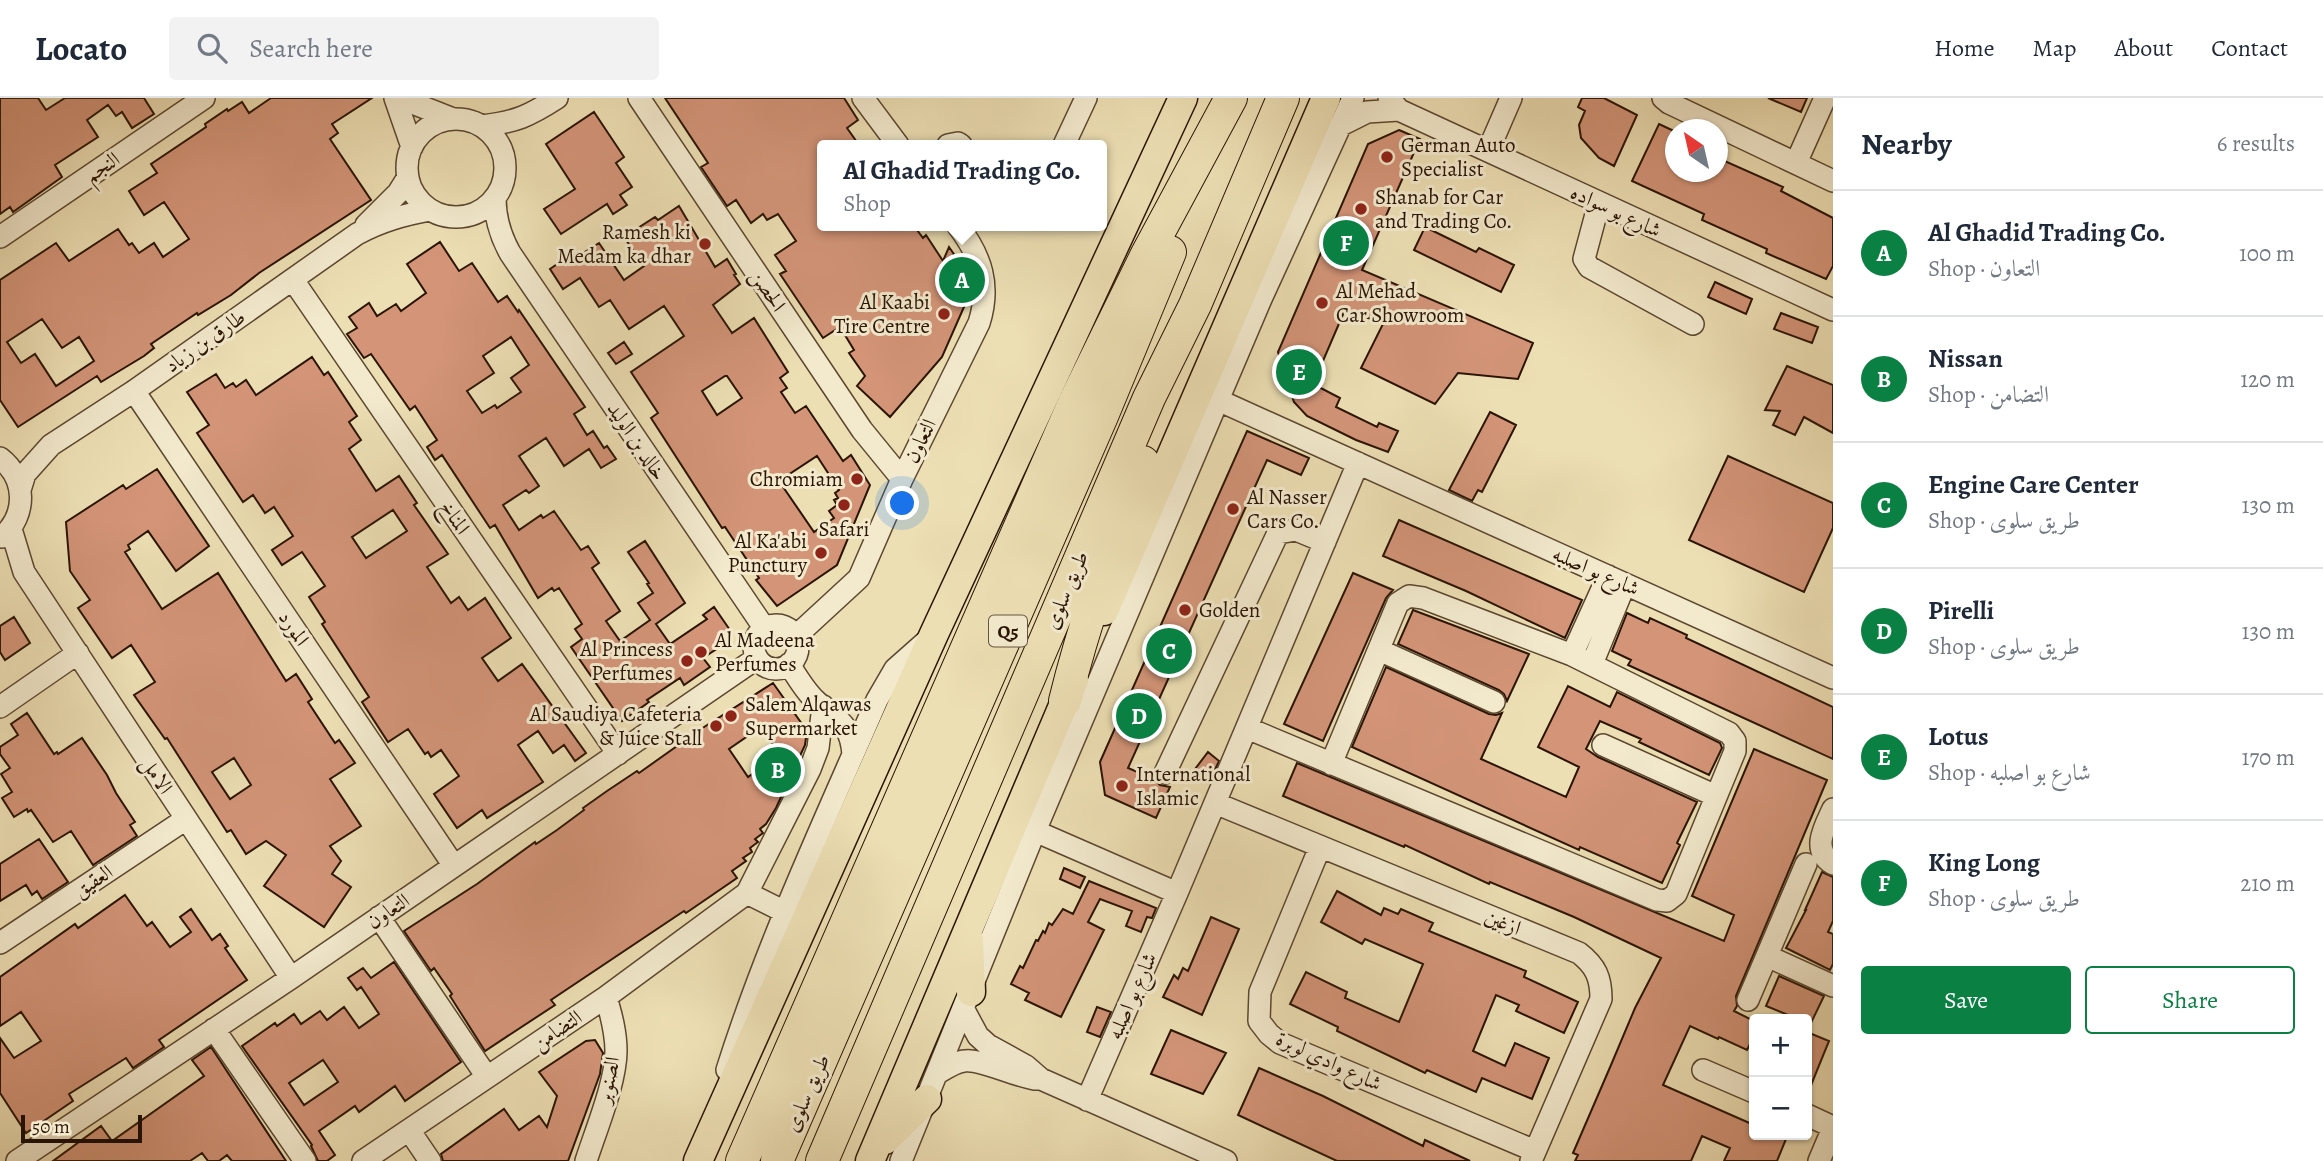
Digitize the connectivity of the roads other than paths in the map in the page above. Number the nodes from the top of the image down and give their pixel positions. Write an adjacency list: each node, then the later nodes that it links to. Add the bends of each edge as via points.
1 (204, 98): 34 (street, النجم)
2 (397, 98): 17 (street); 22 (street)
3 (557, 98): 16 (street)
4 (639, 98): 47 (street, الحصن, via 862,430)
5 (863, 98): 20 (street)
6 (1086, 98): 21 (street)
7 (1232, 98): 117 (highway, via 1147,254 1075,401); 118 (highway, طريق سلوى / Q5, via 1102,416)
8 (1283, 98): 38 (highway, طريق سلوى / Q5)
9 (1326, 98): 41 (main road, طريق سلوى)
10 (1353, 98): 19 (street)
11 (1511, 98): 23 (street)
12 (1663, 98): 25 (street)
13 (1825, 98): 25 (street)
14 (1178, 103): 55 (main road)
15 (1394, 104): 19 (street, شارع بو سواده); 23 (street, شارع بو سواده)
16 (529, 116): 18 (street); 24 (street, via 511,141)
17 (453, 119): 18 (street); 22 (street, via 429,127)
18 (482, 126): 24 (street, via 499,144)
19 (1339, 126): 37 (street)
20 (894, 140)
21 (1065, 140)
22 (412, 147): 26 (street)
23 (1488, 151): 29 (street, شارع بو سواده)
24 (505, 159): 28 (street, via 505,176)
25 (1796, 163): 27 (street)
26 (408, 177): 30 (street, via 418,199); 33 (street, طارق بن زياد)
27 (1833, 181)
28 (495, 198): 31 (street, via 475,213); 35 (street, خالد بن الوليد, via 500,233)
29 (1599, 203): 39 (street, شارع بو سواده); 40 (street, via 1584,259 1589,267)
30 (430, 210): 31 (street); 33 (street, طارق بن زياد, via 379,222)
31 (459, 217): 35 (street, خالد بن الوليد)
32 (961, 231): 47 (street, التعاون, via 979,262 985,306)
33 (357, 234): 36 (street, طارق بن زياد)
34 (0, 237)
35 (510, 253): 54 (street, خالد بن الوليد)
36 (293, 280): 42 (street, طارق بن زياد); 71 (street, المناخ)
37 (1261, 299): 41 (main road); 43 (street)
38 (1195, 305): 65 (highway, via 1164,405 1098,584); 119 (highway, طريق سلوى / Q5, via 1149,398)
39 (1833, 310)
40 (1693, 324)
41 (1221, 340): 65 (main road, طريق سلوى)
42 (134, 391): 44 (street, طارق بن زياد); 83 (street, المورد)
43 (1218, 400): 46 (street, شارع بو اصلبه); 79 (street)
44 (51, 445): 45 (street, طارق بن زياد); 48 (street, طارق بن زياد, via 25,474)
45 (0, 458): 48 (street, via 13,471)
46 (1358, 463): 50 (street, شارع بو اصلبه); 53 (street, شارع بو اصلبه)
47 (902, 479): 56 (street, التعاون, via 859,579)
48 (20, 490): 49 (street, طارق بن زياد, via 21,506)
49 (5, 534): 52 (street, الامل)
50 (1325, 542): 69 (street, شارع بو اصلبه); 74 (street, via 1296,530 1278,533)
51 (0, 558): 52 (street, الامل)
52 (24, 572): 58 (street, الامل)
53 (1616, 580): 59 (street); 62 (street); 63 (street, شارع بو اصلبه)
54 (765, 629): 56 (street, via 782,626); 60 (street, via 754,644)
55 (934, 634): 64 (street, via 895,669); 107 (main road)
56 (795, 637): 61 (street, via 796,653)
57 (1379, 650): 59 (street, via 1398,603 1409,596 1423,597); 66 (street); 73 (street)
58 (78, 653): 67 (street); 78 (street, الامل)
59 (1572, 655): 62 (street)
60 (757, 658): 61 (street, via 772,669); 71 (street, التعاون)
61 (789, 664): 68 (street, via 808,692)
62 (1592, 664): 75 (street, via 1729,733 1735,751)
63 (1833, 678)
64 (877, 700): 68 (street, via 856,710); 72 (street)
65 (1065, 701): 88 (main road, طريق سلوى)
66 (1494, 702)
67 (0, 707)
68 (827, 709): 72 (street, via 850,735); 84 (street, التضامن, via 810,768)
69 (1247, 728): 73 (street); 76 (street, شارع بو اصلبه)
70 (1602, 745): 75 (street)
71 (618, 754): 83 (street, التعاون)
72 (853, 754): 86 (street)
73 (1331, 764): 75 (street, via 1667,901 1676,894)
74 (1165, 773)
75 (1716, 796)
76 (1215, 803): 80 (street, ازغين); 85 (street, شارع بو اصلبه)
77 (1833, 809): 82 (street, via 1820,845 1825,859)
78 (186, 819): 89 (street, العقيق); 91 (street, الامل)
79 (1035, 831): 85 (street); 95 (street)
80 (1320, 847): 110 (street, شارع وادي لوبرة, via 1260,992 1259,1021 1280,1042); 110 (street, ازغين, via 1590,961 1601,985 1601,999)
81 (1806, 864): 90 (street)
82 (1833, 864)
83 (454, 866): 87 (street, التعاون)
84 (747, 893): 86 (street); 93 (street, التضامن)
85 (1177, 893): 103 (street, شارع بو اصلبه)
86 (785, 912): 107 (street, via 742,1022)
87 (379, 917): 91 (street, التعاون); 99 (street)
88 (969, 927): 95 (main road); 108 (main road, طريق سلوى)
89 (0, 943)
90 (1767, 956): 92 (street); 94 (street)
91 (291, 978): 96 (street, التعاون)
92 (1833, 986)
93 (606, 997): 99 (street, التضامن); 115 (street, الصنوبر, via 616,1052)
94 (1748, 1000)
95 (967, 1001): 98 (street); 100 (street, via 978,1037)
96 (214, 1029): 111 (street, التعاون); 112 (street)
97 (1703, 1070): 101 (street)
98 (938, 1073): 100 (street, via 965,1060); 102 (street)
99 (487, 1077): 106 (street, التضامن)
100 (1041, 1079): 103 (street)
101 (1749, 1090)
102 (927, 1099): 108 (main road); 120 (street)
103 (1087, 1100): 109 (street)
104 (1812, 1118): 105 (street)
105 (1833, 1128): 122 (street)
106 (409, 1130): 113 (street, التضامن); 114 (street)
107 (712, 1131): 116 (main road)
108 (873, 1155)
109 (1196, 1155): 121 (street)
110 (1533, 1156)
111 (17, 1161)
112 (306, 1161)
113 (363, 1161)
114 (430, 1161)
115 (586, 1161)
116 (698, 1161)
117 (742, 1161)
118 (777, 1161)
119 (822, 1161)
120 (901, 1161)
121 (1226, 1161)
122 (1819, 1161)

